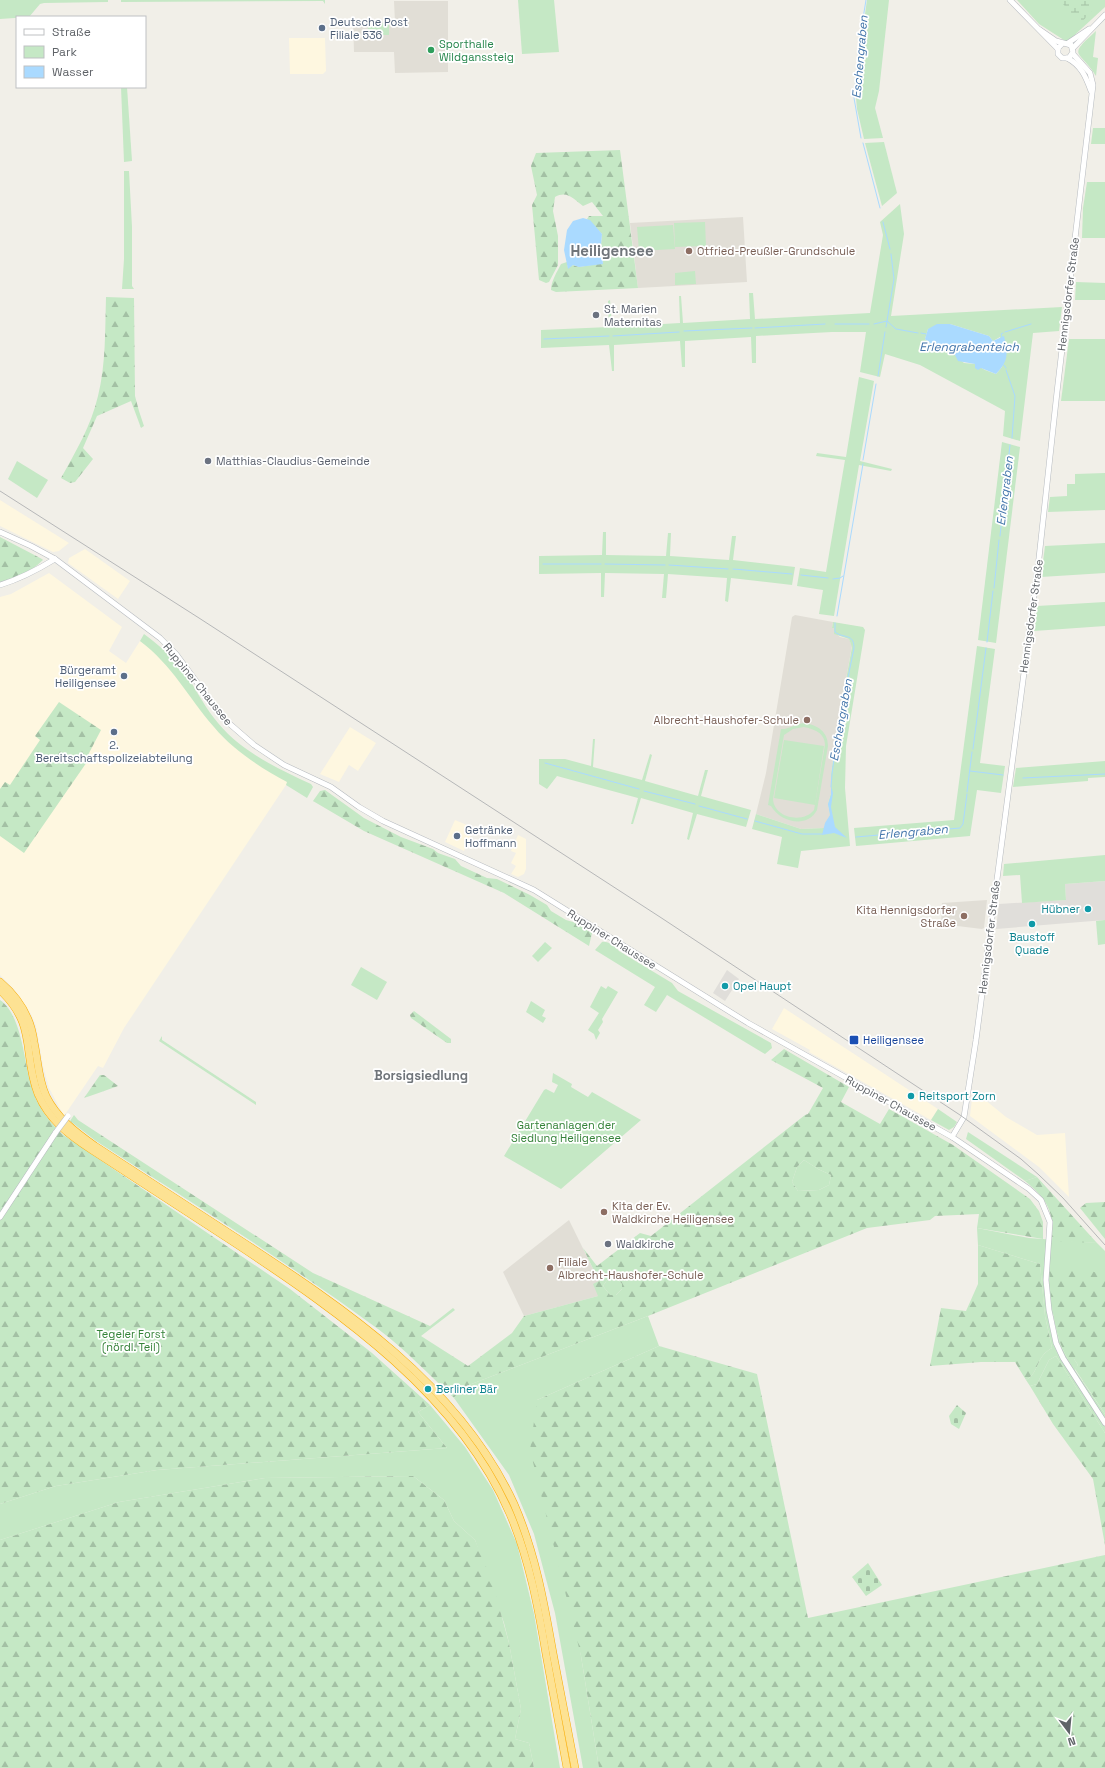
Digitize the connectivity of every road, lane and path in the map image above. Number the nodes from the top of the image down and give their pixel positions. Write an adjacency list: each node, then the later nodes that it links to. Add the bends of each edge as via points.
1 (1010, 0): 3 (main road)
2 (1105, 15): 4 (main road)
3 (1040, 30): 5 (main road, Hennigsdorfer Straße, via 1056,41); 6 (main road)
4 (1086, 32): 5 (main road); 7 (main road)
5 (1066, 43): 6 (main road); 7 (main road, Hennigsdorfer Straße)
6 (1058, 49): 8 (main road, via 1061,57)
7 (1073, 51): 8 (main road); 9 (main road, Hennigsdorfer Straße, via 1092,77)
8 (1067, 58): 9 (main road, via 1082,72)
9 (1091, 91): 16 (main road, Hennigsdorfer Straße, via 1039,558 974,1053 964,1117)
10 (0, 532): 11 (main road, Ruppiner Chaussee)
11 (55, 559): 12 (main road, via 30,574); 16 (main road, Ruppiner Chaussee, via 172,648 227,722 266,754 331,787 366,811 398,828 534,890 748,1023)
12 (0, 585)
13 (0, 982): 20 (highway, via 15,997 26,1014 44,1091 57,1114 70,1128 293,1275 343,1311 422,1378 469,1430 505,1487 532,1553)
14 (0, 990): 19 (highway, via 21,1018 37,1089 48,1111 61,1127 81,1143 312,1296 413,1379 461,1431 496,1485 524,1552 537,1603)
15 (68, 1116): 17 (main road, bridge)
16 (952, 1137): 18 (main road, Ruppiner Chaussee, via 1035,1193 1041,1200 1048,1214 1050,1233 1046,1280 1054,1337 1063,1358)
17 (0, 1217)
18 (1105, 1423)
19 (567, 1768)
20 (575, 1768)

